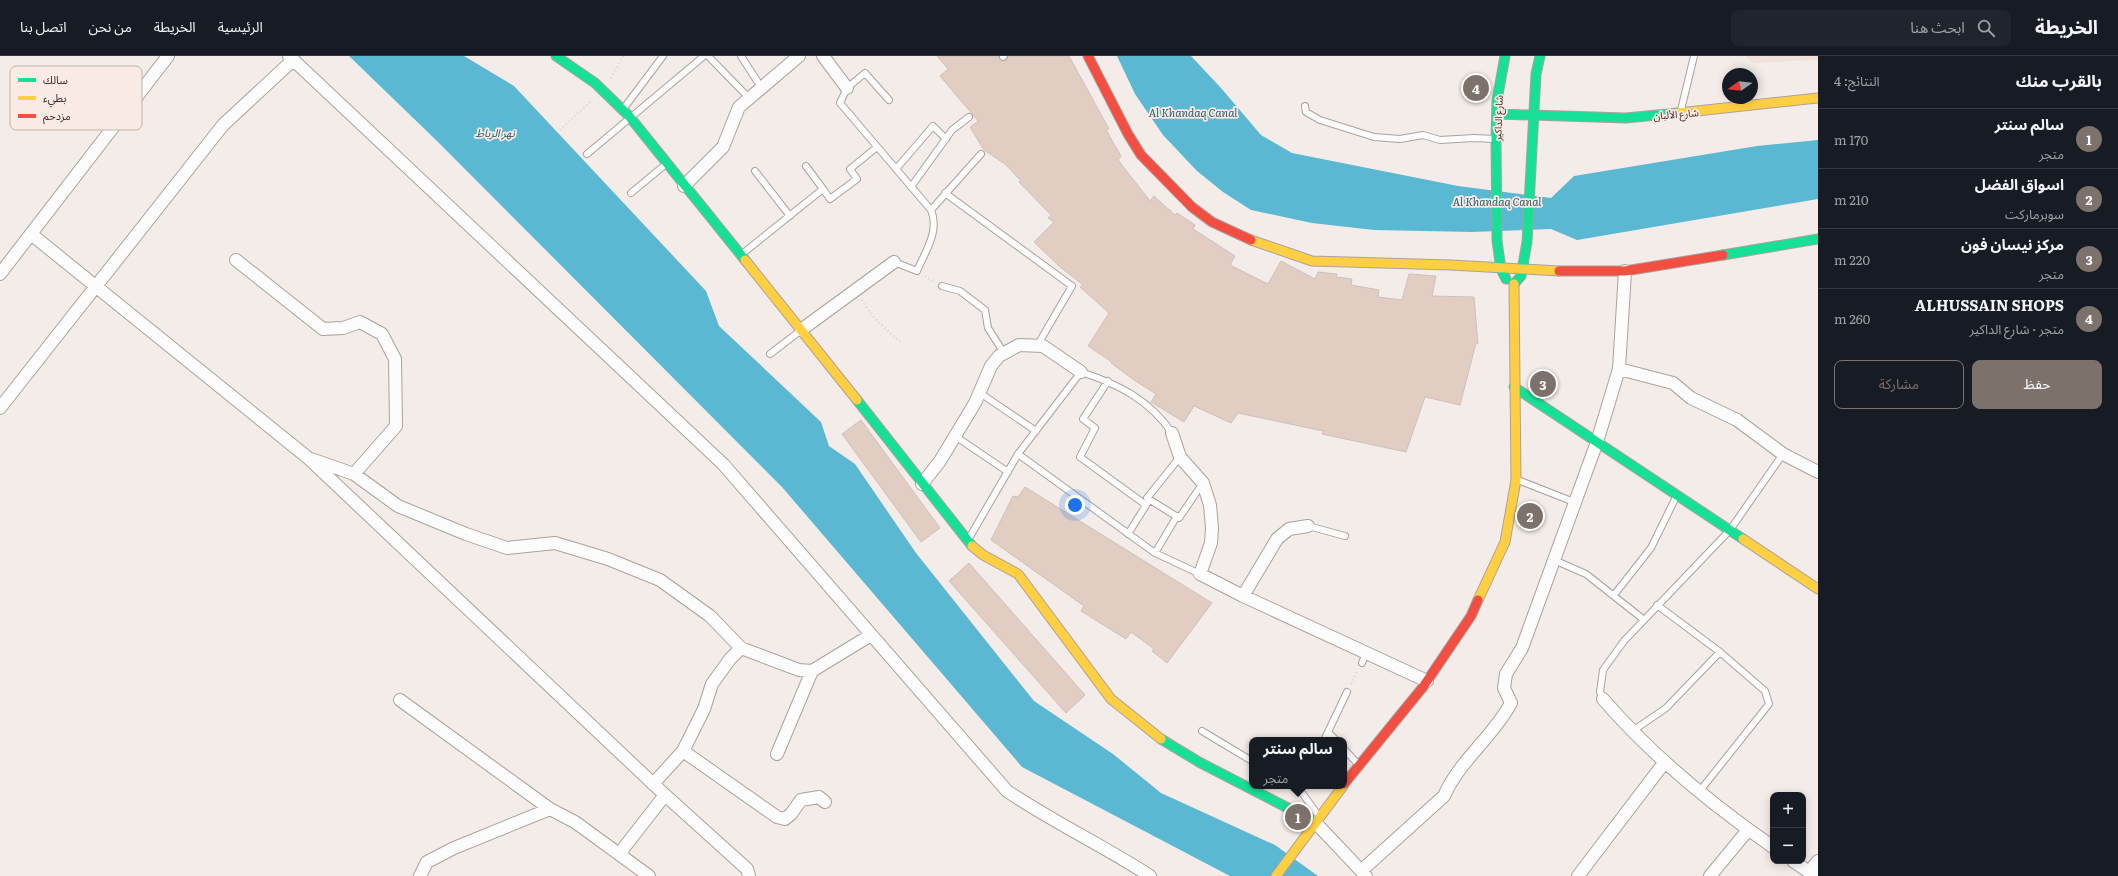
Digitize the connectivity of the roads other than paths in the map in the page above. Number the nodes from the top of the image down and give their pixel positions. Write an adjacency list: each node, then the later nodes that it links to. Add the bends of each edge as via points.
1 (168, 56): 16 (street)
2 (556, 56): 21 (street, via 571,64 603,89)
3 (663, 56): 21 (lane)
4 (704, 56): 26 (lane)
5 (708, 56): 17 (lane)
6 (741, 56): 14 (lane)
7 (799, 56): 14 (street)
8 (823, 56): 15 (street)
9 (1088, 56): 49 (street, via 1128,134 1142,155 1176,193 1212,222 1252,241 1312,261)
10 (1505, 56): 22 (street, شارع الداكير)
11 (1540, 56): 23 (street)
12 (1694, 56): 24 (lane)
13 (291, 58): 53 (street, via 223,125); 98 (street, via 723,464)
14 (761, 87): 17 (street)
15 (847, 88): 19 (lane, via 865,73); 30 (lane, via 840,103)
16 (142, 90)
17 (749, 98): 37 (street, via 736,112 723,147)
18 (1818, 98): 24 (street, شارع الألبان)
19 (889, 100)
20 (1305, 106): 29 (lane, via 1306,112 1320,120 1374,137 1400,139 1423,135 1440,140)
21 (623, 109): 26 (street)
22 (1497, 114): 23 (street, شارع الألبان); 29 (street, شارع الداكير)
23 (1533, 114): 24 (street, شارع الألبان, via 1626,118); 50 (street, via 1532,181)
24 (1680, 114)
25 (969, 117): 28 (lane, via 952,130)
26 (631, 118): 31 (lane); 33 (street)
27 (111, 130): 44 (street)
28 (946, 139): 35 (lane, via 933,126); 38 (lane)
29 (1496, 139): 49 (street, شارع الداكير)
30 (877, 147): 35 (lane); 39 (lane, via 850,169 857,179 830,198)
31 (587, 154)
32 (981, 154): 41 (lane)
33 (666, 164): 37 (street); 40 (lane)
34 (806, 166): 39 (lane)
35 (896, 170): 38 (lane)
36 (755, 171): 43 (lane)
37 (684, 186): 46 (street)
38 (911, 187): 42 (lane)
39 (823, 189): 43 (lane)
40 (631, 193)
41 (945, 193): 42 (lane); 57 (lane, via 1072,286)
42 (931, 210): 48 (lane, via 935,219 935,229 917,271)
43 (790, 216): 46 (lane)
44 (31, 234): 52 (street); 53 (street)
45 (1818, 239): 51 (street)
46 (741, 255): 56 (street)
47 (236, 260): 76 (street, via 324,329 343,328 360,322 382,334 395,359 396,426)
48 (894, 262): 56 (street)
49 (1501, 269): 50 (street); 55 (street)
50 (1523, 270): 51 (street); 55 (street)
51 (1625, 271): 60 (street)
52 (0, 274)
53 (94, 286): 65 (street); 72 (street)
54 (942, 286): 58 (lane, via 960,291 985,310 988,328)
55 (1513, 286): 63 (street)
56 (801, 330): 59 (lane); 79 (street)
57 (1037, 346): 58 (street, via 1019,345); 61 (street, via 1043,346)
58 (1004, 353): 64 (street, via 991,366)
59 (770, 354)
60 (1619, 369): 69 (street); 71 (street, via 1673,383 1691,398 1737,420)
61 (1081, 372): 62 (lane); 66 (lane)
62 (1108, 380): 67 (lane, via 1128,390 1156,413); 83 (lane, via 1083,418 1095,428 1080,457)
63 (1514, 387): 69 (street); 77 (street)
64 (980, 393): 66 (lane); 68 (street)
65 (0, 408)
66 (1036, 430): 70 (lane)
67 (1172, 433): 73 (street)
68 (955, 436): 74 (lane); 79 (street)
69 (1597, 442): 80 (street); 82 (street)
70 (1018, 454): 74 (lane); 87 (lane)
71 (1783, 454): 75 (street); 86 (lane)
72 (307, 457): 76 (street); 118 (street)
73 (1180, 457): 78 (street); 81 (lane, via 1147,498)
74 (1008, 472): 89 (lane)
75 (1818, 472)
76 (354, 474): 99 (street, via 398,506 473,537 507,548 555,543 608,558 660,580 710,616)
77 (1516, 480): 82 (lane); 102 (street, via 1505,542 1471,616)
78 (1203, 483): 84 (lane, via 1180,518); 92 (street, via 1210,505 1212,528 1211,543)
79 (922, 484): 89 (street)
80 (1677, 495): 86 (street); 94 (lane, via 1651,548)
81 (1150, 499): 83 (lane); 84 (lane)
82 (1574, 502): 91 (street)
83 (1146, 505): 87 (lane)
84 (1177, 516): 90 (lane)
85 (1308, 526): 88 (lane); 95 (street, via 1289,529 1277,539)
86 (1730, 530): 93 (street); 96 (lane)
87 (1128, 534): 90 (lane)
88 (1345, 536)
89 (967, 542): 119 (street, via 983,555 1018,574 1111,699 1170,746)
90 (1155, 553): 92 (lane)
91 (1554, 560): 94 (lane, via 1586,574); 133 (street, via 1522,648 1506,674 1504,688 1511,703 1501,721 1451,781 1444,796)
92 (1200, 574): 95 (street)
93 (1818, 589)
94 (1614, 595): 97 (lane)
95 (1243, 596): 102 (street, via 1364,658)
96 (1657, 605): 97 (lane); 100 (lane)
97 (1643, 620): 105 (lane, via 1624,640 1602,670 1600,692)
98 (871, 635): 101 (street); 138 (street, via 1007,791)
99 (741, 648): 101 (street, via 799,670); 111 (street, via 712,684 704,709)
100 (1720, 652): 108 (lane, via 1666,708); 123 (lane, via 1765,691 1769,704)
101 (812, 670): 113 (street)
102 (1427, 680): 116 (street)
103 (1347, 692): 107 (lane)
104 (400, 700): 126 (street)
105 (1603, 700): 108 (street)
106 (1202, 731): 114 (lane)
107 (1328, 732): 109 (lane); 110 (lane)
108 (1631, 732): 115 (street)
109 (1326, 737)
110 (1333, 737)
111 (682, 752): 118 (street); 125 (street, via 777,817 785,818 791,814 801,800 819,797)
112 (1347, 752): 116 (lane)
113 (777, 754)
114 (1249, 759)
115 (1664, 763): 123 (street); 140 (street)
116 (1359, 765): 117 (street)
117 (1347, 780)
118 (653, 784): 124 (street)
119 (1249, 789)
120 (1250, 789): 127 (street)
121 (1297, 789): 127 (lane)
122 (1340, 789): 127 (street)
123 (1698, 792): 128 (street)
124 (665, 795): 130 (street); 137 (street, via 747,869)
125 (825, 802)
126 (550, 809): 130 (street, via 575,822); 135 (street, via 454,848 427,862)
127 (1314, 823): 133 (street); 139 (street)
128 (1748, 830): 129 (street); 141 (street)
129 (1770, 845)
130 (619, 854): 136 (street)
131 (1818, 861): 134 (street)
132 (1797, 864): 134 (street)
133 (1364, 873)
134 (1812, 874)
135 (420, 876)
136 (649, 876)
137 (749, 876)
138 (1150, 876)
139 (1276, 876)
140 (1578, 876)
141 (1710, 876)

